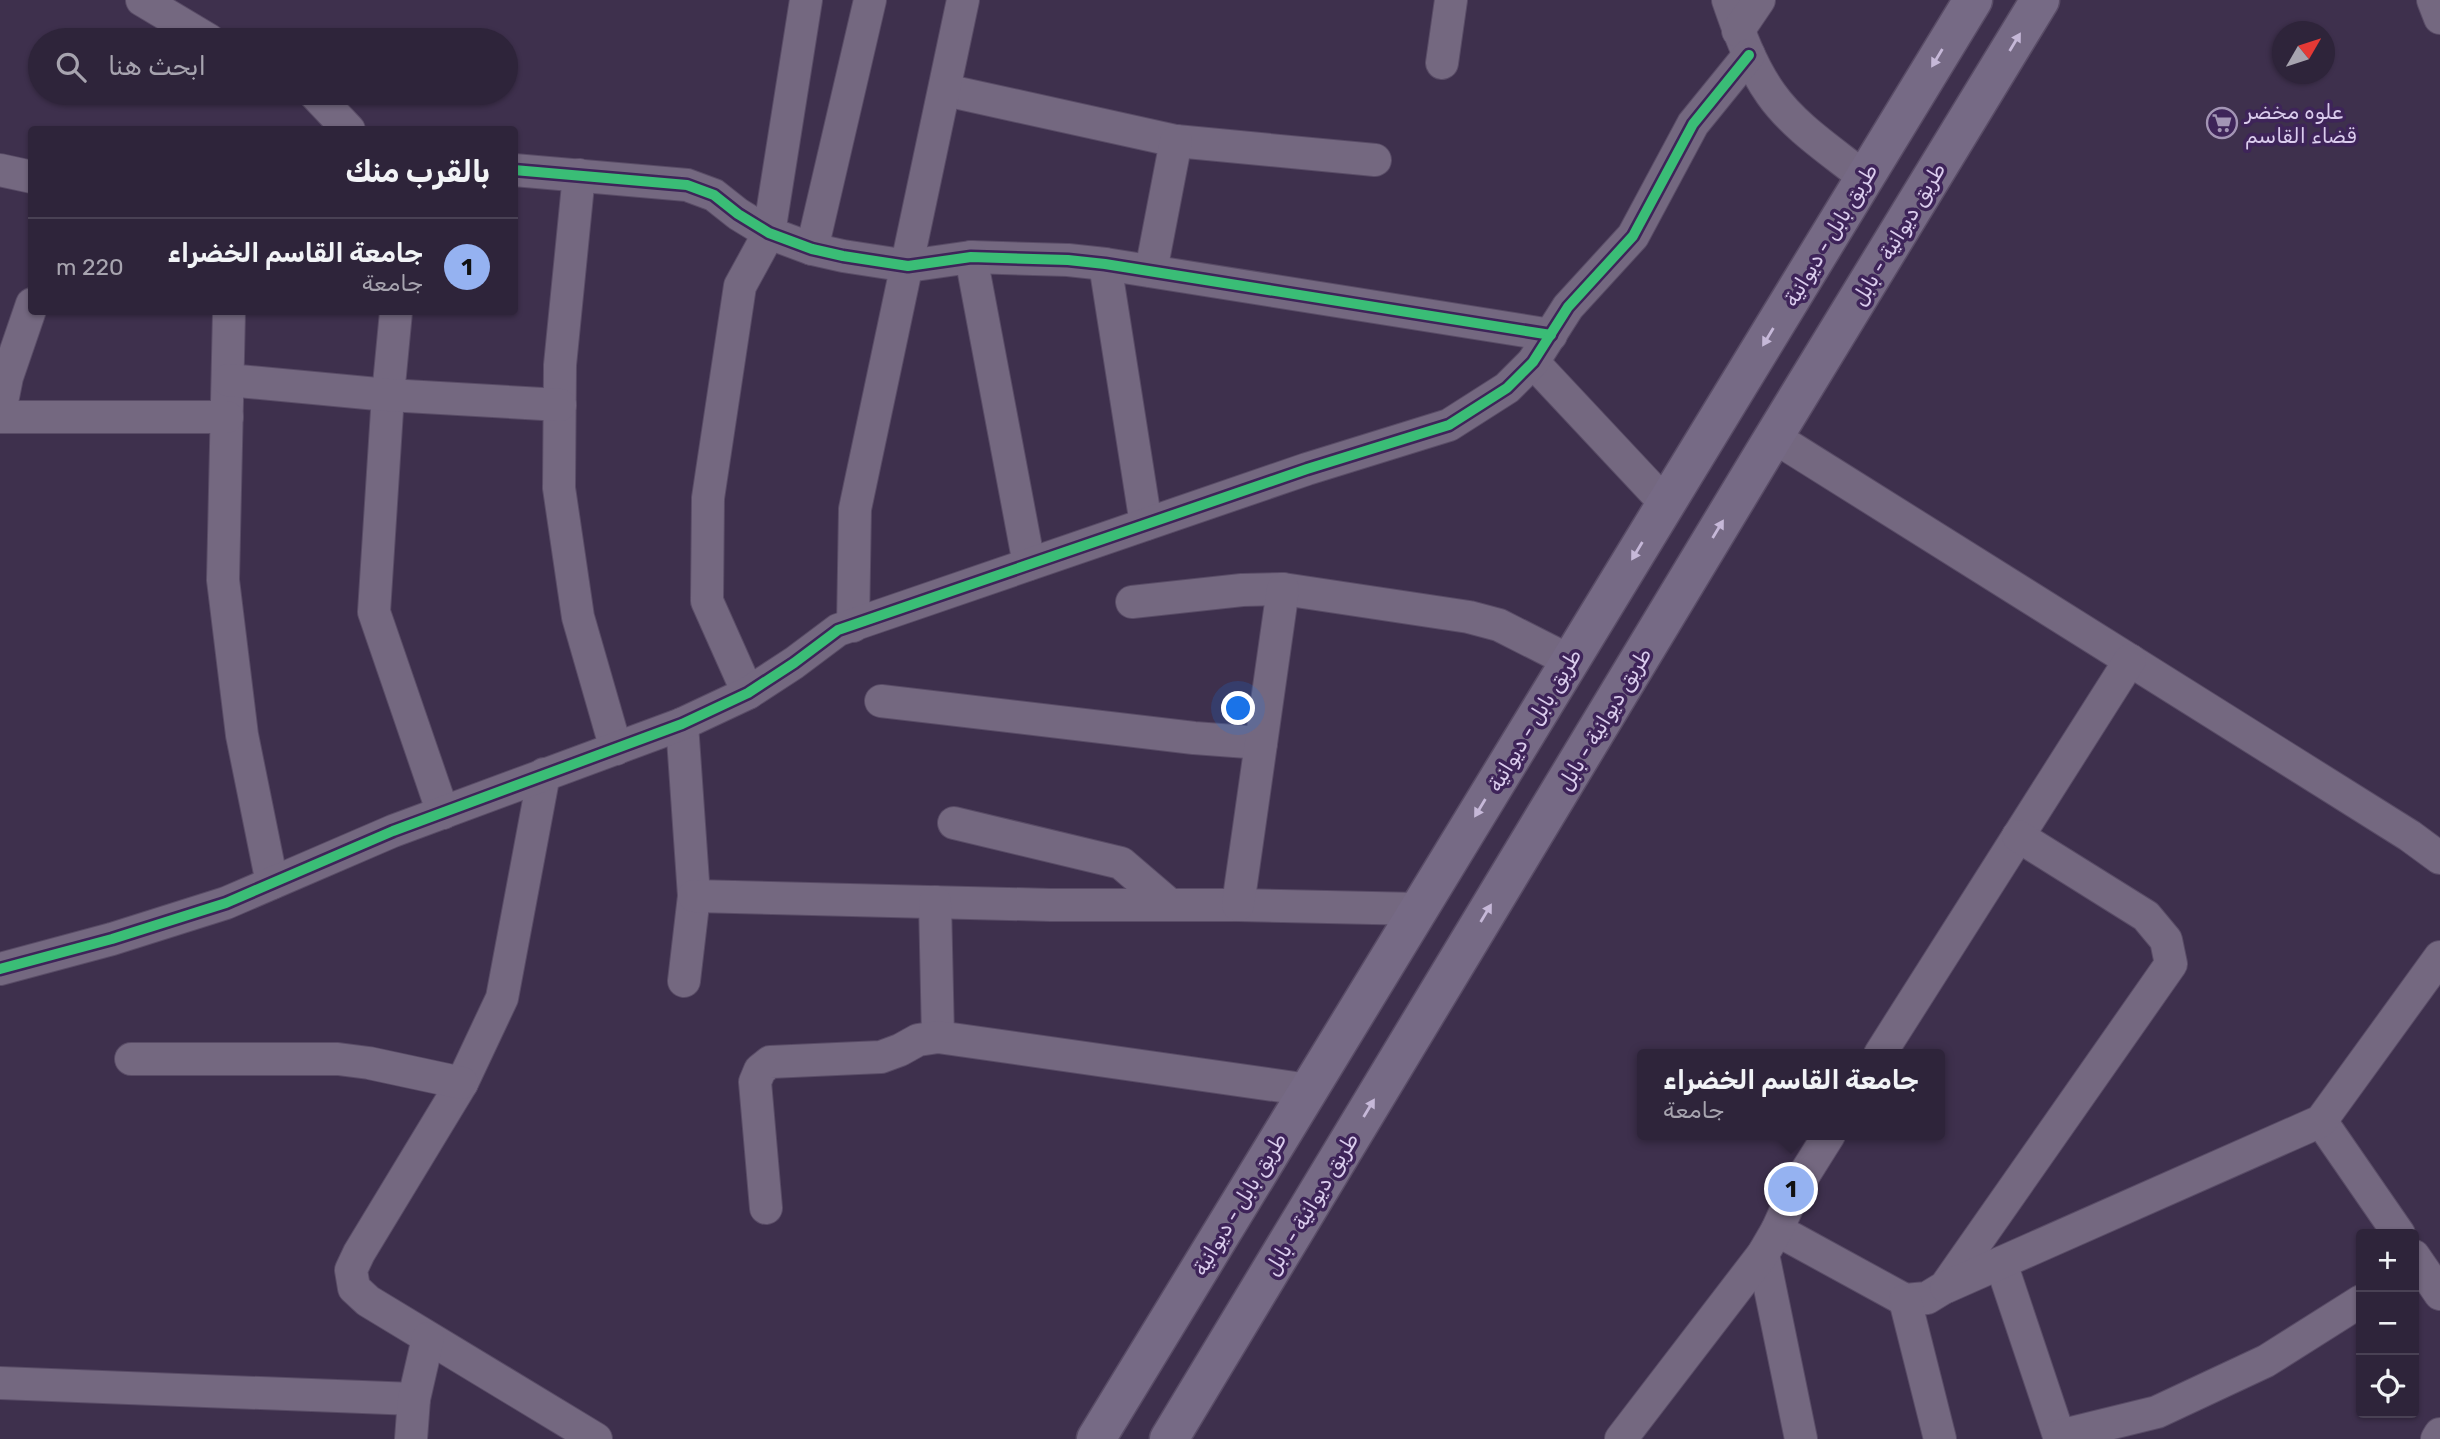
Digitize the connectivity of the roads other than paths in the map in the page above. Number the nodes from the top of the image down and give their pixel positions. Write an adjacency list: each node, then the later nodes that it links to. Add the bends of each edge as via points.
1 (142, 0): 12 (street)
2 (806, 0): 25 (street)
3 (870, 0): 26 (street)
4 (963, 0): 15 (street)
5 (1451, 0): 14 (street)
6 (1728, 0): 13 (street)
7 (1759, 0): 13 (street)
8 (1973, 0): 24 (highway, طريق بابل - ديوانية, one-way to 24)
9 (2040, 0): 42 (highway, طريق ديوانية - بابل, one-way to 9)
10 (2432, 0): 11 (street)
11 (2440, 18)
12 (189, 28)
13 (1744, 43): 24 (street, via 1771,94 1797,124); 34 (street, via 1693,124 1633,236 1568,307)
14 (1442, 63)
15 (945, 90): 18 (street); 29 (street)
16 (325, 105): 17 (street)
17 (345, 126)
18 (1177, 141): 19 (street); 30 (street)
19 (1375, 160)
20 (0, 170): 23 (street)
21 (518, 170): 22 (street)
22 (579, 175): 25 (street, via 687,185 714,195); 38 (street)
23 (28, 176)
24 (1865, 178): 39 (highway, طريق بابل - ديوانية, one-way to 39)
25 (769, 233): 26 (street); 51 (street, via 740,286 708,498 707,601)
26 (812, 249): 29 (street)
27 (971, 257): 28 (street); 29 (street); 45 (street)
28 (1105, 264): 30 (street); 44 (street)
29 (908, 266): 48 (street, via 855,509)
30 (1151, 271): 34 (street)
31 (28, 315): 40 (street)
32 (229, 315): 36 (street)
33 (396, 315): 37 (street)
34 (1551, 335): 35 (street)
35 (1533, 362): 43 (street); 44 (street, via 1507,388 1449,425)
36 (228, 380): 37 (street); 41 (street)
37 (388, 395): 38 (street); 57 (street, via 374,612)
38 (560, 405): 55 (street, via 559,488 578,617)
39 (1726, 406): 42 (highway, via 1746,400 1770,416); 43 (highway, طريق بابل - ديوانية)
40 (0, 414): 41 (street)
41 (227, 417): 61 (street, via 223,580 242,734)
42 (1775, 435): 49 (street); 84 (highway, طريق ديوانية - بابل, one-way to 42)
43 (1666, 504): 50 (highway, طريق بابل - ديوانية, one-way to 50)
44 (1146, 524): 45 (street)
45 (1028, 564): 48 (street)
46 (1283, 589): 47 (street); 50 (street, via 1469,617 1499,625); 54 (street)
47 (1132, 602)
48 (853, 626): 51 (street, via 838,630)
49 (2130, 660): 59 (street); 60 (street)
50 (1570, 661): 66 (highway, طريق بابل - ديوانية, one-way to 66)
51 (748, 693): 53 (street)
52 (881, 701): 54 (street)
53 (682, 724): 55 (street); 62 (street)
54 (1261, 743): 65 (street)
55 (616, 749): 56 (street)
56 (544, 774): 57 (street); 73 (street, via 502,998)
57 (443, 813): 61 (street)
58 (954, 823): 64 (street, via 1121,863)
59 (2018, 836): 71 (street); 83 (street, via 2146,916 2166,940 2171,964)
60 (2440, 858)
61 (272, 883): 68 (street, via 226,903)
62 (694, 896): 63 (street); 69 (street)
63 (935, 902): 64 (street); 70 (street)
64 (1171, 905): 65 (street)
65 (1238, 905): 66 (street)
66 (1419, 909): 74 (highway, طريق بابل - ديوانية)
67 (2440, 957): 75 (street)
68 (0, 969)
69 (684, 981)
70 (938, 1037): 74 (street); 77 (street, via 918,1040 881,1057 770,1062 760,1070 755,1082)
71 (1883, 1049)
72 (131, 1059): 73 (street, via 338,1059)
73 (462, 1083): 89 (street, via 351,1270 354,1288 368,1301)
74 (1309, 1090): 80 (highway, طريق بابل - ديوانية)
75 (2321, 1121): 78 (street); 81 (street)
76 (1826, 1140): 79 (street)
77 (766, 1208)
78 (2396, 1229)
79 (1770, 1242): 86 (street); 98 (street); 99 (street)
80 (1209, 1253): 84 (highway, via 1213,1278 1222,1288 1248,1294); 88 (highway, طريق بابل - ديوانية)
81 (2001, 1263): 83 (street); 93 (street)
82 (2419, 1267): 85 (street)
83 (1945, 1287): 86 (street, via 1927,1298)
84 (1259, 1290): 90 (highway, طريق ديوانية - بابل)
85 (2440, 1294)
86 (1905, 1300): 100 (street)
87 (2356, 1304): 93 (street, via 2266,1361 2157,1412)
88 (1171, 1316): 90 (highway, via 1194,1311 1207,1316 1217,1325); 96 (highway, طريق بابل - ديوانية)
89 (429, 1338): 92 (street); 95 (street)
90 (1222, 1351): 97 (highway, طريق ديوانية - بابل)
91 (0, 1383): 92 (street)
92 (414, 1399): 94 (street)
93 (2060, 1437)
94 (411, 1439)
95 (596, 1439)
96 (1096, 1439)
97 (1169, 1439)
98 (1620, 1439)
99 (1801, 1439)
100 (1940, 1439)

